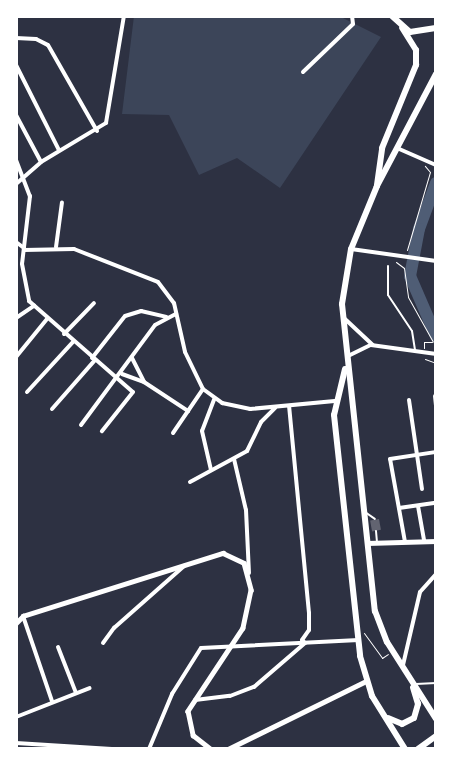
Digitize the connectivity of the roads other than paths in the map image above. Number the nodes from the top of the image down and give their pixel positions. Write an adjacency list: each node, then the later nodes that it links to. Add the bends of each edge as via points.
1 (124, 16): 11 (street, via 110,116)
2 (352, 16): 8 (street, via 353,24)
3 (392, 16): 4 (highway)
4 (402, 28): 5 (highway, via 418,34); 19 (highway, via 416,50 416,65 382,148)
5 (436, 28)
6 (16, 38): 11 (street, via 36,39 48,45)
7 (16, 65): 13 (street)
8 (304, 72)
9 (436, 74): 12 (highway)
10 (16, 115): 15 (street)
11 (97, 131): 13 (street)
12 (397, 148): 16 (street); 19 (highway)
13 (58, 150): 15 (street)
14 (16, 160): 17 (street)
15 (40, 162): 17 (street)
16 (436, 165)
17 (25, 177): 18 (street); 23 (street, via 30,196)
18 (16, 184)
19 (377, 186): 24 (highway)
20 (62, 202): 22 (street)
21 (16, 242): 23 (street)
22 (56, 247): 23 (street); 31 (street, via 88,252 158,282 168,291)
23 (24, 249): 28 (street)
24 (351, 249): 25 (street); 32 (highway, via 343,282)
25 (435, 261)
26 (388, 266): 39 (lane, via 388,295 412,331)
27 (16, 276): 28 (street)
28 (23, 280): 30 (street)
29 (94, 304): 36 (street)
30 (34, 306): 34 (street); 35 (street)
31 (176, 314): 33 (street); 48 (street, via 185,352)
32 (343, 316): 38 (street); 44 (highway)
33 (166, 317): 42 (street, via 154,324); 43 (street, via 141,311 125,316)
34 (16, 318)
35 (47, 319): 36 (street); 41 (street)
36 (64, 334): 37 (street)
37 (73, 342): 43 (street); 49 (street)
38 (375, 346): 39 (street); 44 (street, via 358,348)
39 (416, 353): 40 (street)
40 (436, 354)
41 (16, 357)
42 (132, 358): 45 (street); 47 (street)
43 (94, 359): 46 (street); 57 (street)
44 (346, 363): 53 (highway); 71 (highway)
45 (122, 374): 46 (street); 47 (street)
46 (118, 380): 59 (street); 60 (street, via 133,392)
47 (144, 382): 58 (street)
48 (204, 389): 51 (street); 58 (street)
49 (27, 392)
50 (435, 396): 54 (street)
51 (214, 399): 56 (street, via 235,408); 65 (street, via 202,431)
52 (409, 400): 63 (street)
53 (335, 401): 55 (street); 85 (highway)
54 (436, 405)
55 (290, 406): 56 (street); 84 (street, via 309,613 309,630)
56 (276, 407): 64 (street, via 261,422 250,448)
57 (52, 409)
58 (188, 411): 61 (street)
59 (81, 425)
60 (102, 431)
61 (173, 433)
62 (436, 452): 63 (street)
63 (417, 454): 67 (street); 70 (street, via 390,459)
64 (234, 459): 65 (street); 80 (street, via 246,510)
65 (212, 470): 66 (street)
66 (190, 482)
67 (422, 489)
68 (436, 503): 69 (street)
69 (418, 506): 70 (street); 74 (street)
70 (399, 508): 76 (street)
71 (362, 511): 72 (lane); 77 (highway)
72 (375, 519)
73 (376, 531): 78 (lane)
74 (424, 541): 75 (street); 76 (street)
75 (436, 541)
76 (405, 542): 78 (street)
77 (365, 543): 78 (street); 89 (highway, via 379,627)
78 (377, 543)
79 (186, 564): 80 (street, via 223,553 244,562); 82 (street); 86 (street)
80 (249, 573): 87 (street, via 251,590 243,628)
81 (436, 574): 89 (street, via 420,592)
82 (23, 616): 83 (street); 96 (street)
83 (16, 623)
84 (302, 640): 85 (street); 87 (street); 95 (street, via 305,643 254,687 230,696)
85 (359, 640): 90 (highway)
86 (103, 643)
87 (232, 644): 95 (street); 103 (street, via 201,648 172,694)
88 (58, 647): 94 (street)
89 (402, 667): 91 (highway)
90 (366, 681): 97 (highway); 105 (street)
91 (411, 681): 92 (lane); 97 (highway, via 418,704 414,718 397,723); 99 (highway)
92 (436, 683)
93 (90, 688): 94 (street)
94 (76, 693): 96 (street)
95 (194, 700): 104 (street, via 188,711 193,735)
96 (52, 701): 98 (street)
97 (381, 710): 106 (highway)
98 (16, 717)
99 (435, 717)
100 (436, 736): 107 (highway)
101 (16, 743): 102 (street)
102 (112, 749)
103 (150, 749)
104 (211, 749)
105 (228, 749)
106 (405, 749)
107 (418, 749)

